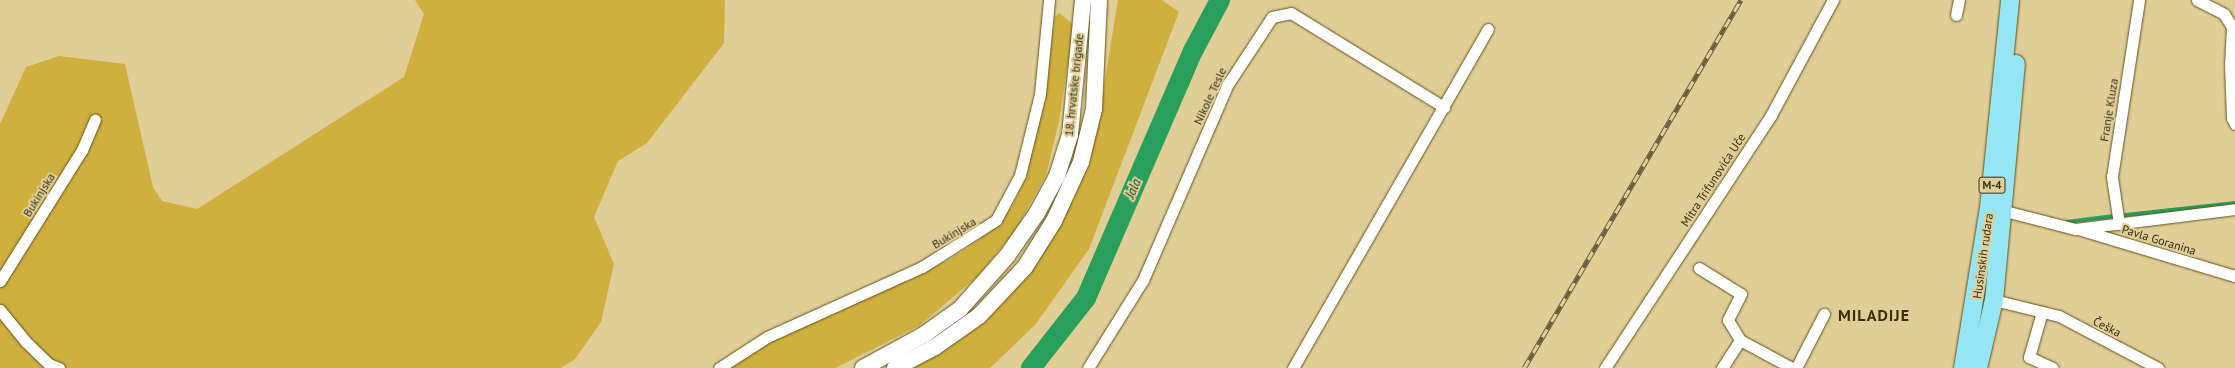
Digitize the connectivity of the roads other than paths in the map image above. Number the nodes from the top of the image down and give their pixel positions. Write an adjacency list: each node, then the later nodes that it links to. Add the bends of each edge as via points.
1 (1049, 0): 28 (street, Bukinjska, via 1040,94 1020,175 996,220 922,267 766,337)
2 (1082, 0): 29 (main road, 18. hrvatske brigade, via 1070,135 1057,176 1037,213 1007,256 960,309 924,334)
3 (1099, 0): 30 (main road, 18. hrvatske brigade, via 1094,109 1081,162 1054,221 1025,267 979,316 935,347)
4 (1833, 0): 33 (street, Mitra Trifunovića Uče, via 1771,115)
5 (1959, 0): 10 (street)
6 (2010, 0): 15 (main road, Husinskih rudara / M-4)
7 (2020, 0): 15 (main road, Husinskih rudara / M-4)
8 (2139, 0): 17 (street, Franje Kluza, via 2112,177)
9 (2202, 1): 14 (street, via 2224,14 2232,27 2230,64 2232,118)
10 (1956, 15)
11 (1488, 29): 12 (street)
12 (1444, 107): 31 (street, Nikole Tesle, via 1291,13 1272,17 1228,84 1143,280); 32 (street)
13 (95, 120): 21 (street, Bukinjska, via 82,150)
14 (2235, 124)
15 (1997, 209): 18 (street, Pavla Goranina); 22 (main road, Husinskih rudara / M-4); 37 (main road, Husinskih rudara / M-4)
16 (2235, 210): 17 (street, Pavla Goranina)
17 (2119, 224): 18 (street, Pavla Goranina)
18 (2076, 229): 20 (street, Pavla Goranina)
19 (1699, 268): 26 (street, via 1741,294 1728,320)
20 (2235, 276)
21 (0, 280)
22 (1994, 300): 24 (street, Češka); 38 (main road, Husinskih rudara / M-4)
23 (0, 310): 27 (street, via 25,342 49,364)
24 (2042, 312): 39 (street, via 2029,356); 40 (street, Češka, via 2059,316)
25 (1824, 314): 36 (street)
26 (1740, 340): 34 (street); 35 (street)
27 (59, 368)
28 (718, 368)
29 (863, 368)
30 (895, 368)
31 (1088, 368)
32 (1293, 368)
33 (1604, 368)
34 (1722, 368)
35 (1792, 368)
36 (1796, 368)
37 (1963, 368)
38 (1978, 368)
39 (2053, 368)
40 (2158, 368)

